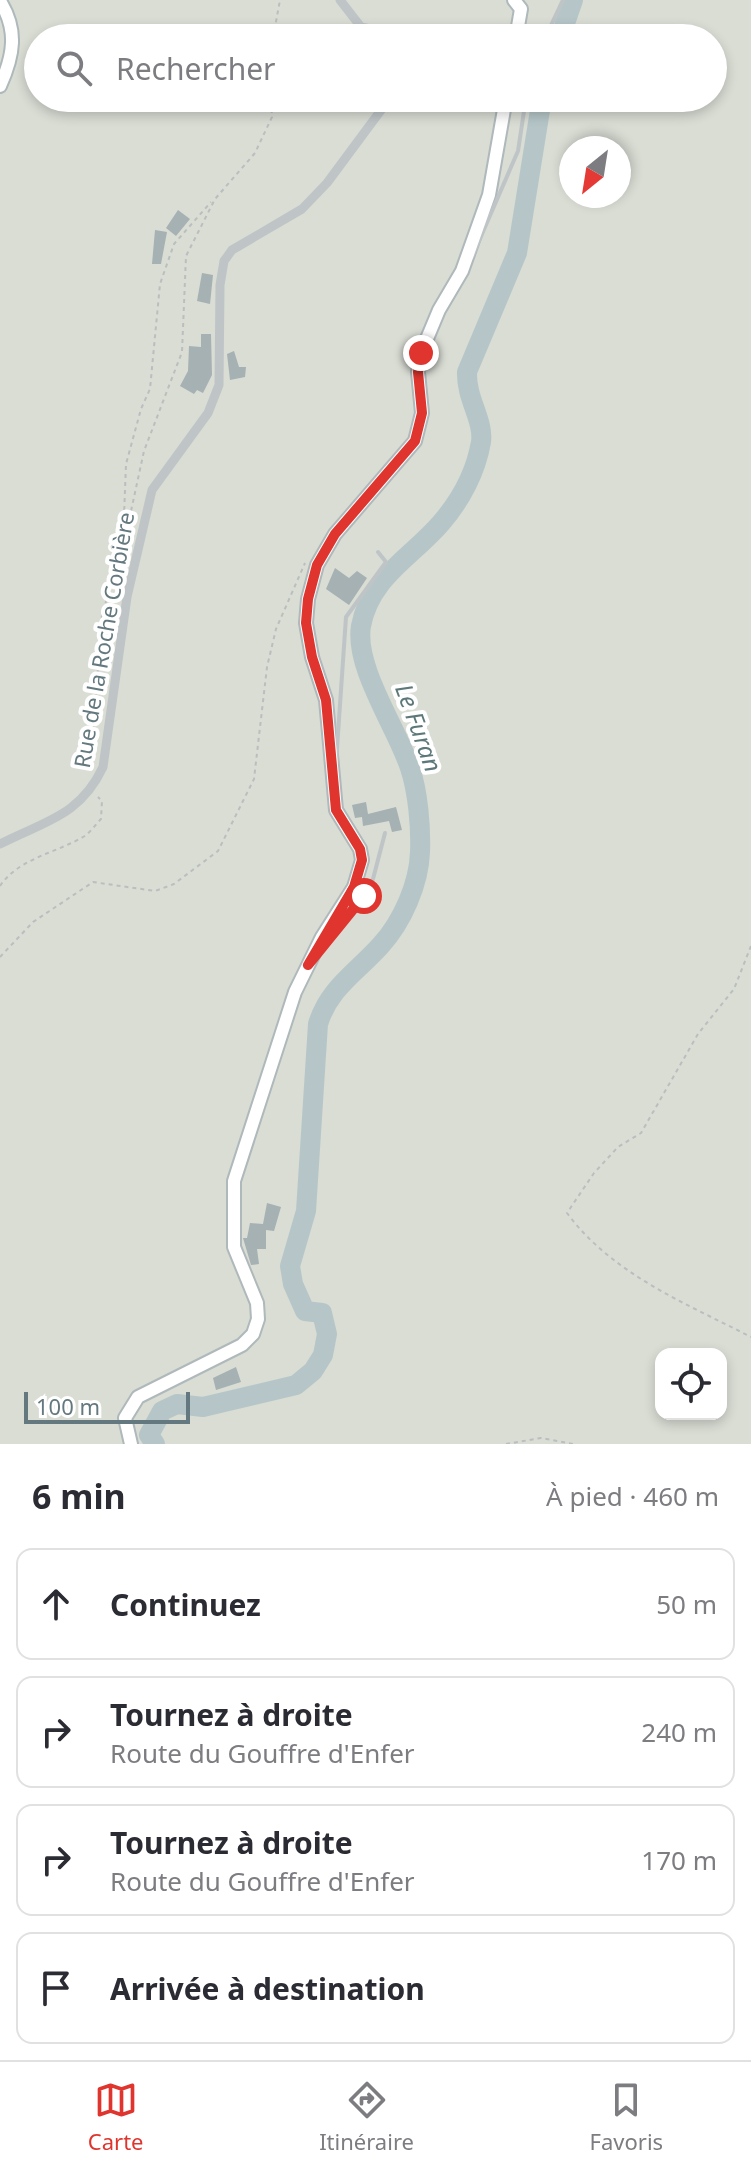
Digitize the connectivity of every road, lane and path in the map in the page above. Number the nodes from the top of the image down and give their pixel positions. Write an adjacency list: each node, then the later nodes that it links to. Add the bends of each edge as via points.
1 (280, 0): 6 (path)
2 (340, 0): 7 (street)
3 (514, 0): 8 (street, via 521,9)
4 (563, 0): 9 (lane)
5 (0, 1): 10 (street, via 13,30 13,44)
6 (276, 24)
7 (359, 24)
8 (518, 24)
9 (552, 24)
10 (0, 86)
11 (272, 112): 15 (path, via 255,153)
12 (380, 112): 21 (street, Rue de la Roche Corbière, via 302,209 232,250 224,261 219,385 208,413 152,490 127,597 103,767)
13 (504, 112): 16 (street, via 489,195)
14 (524, 112): 16 (lane, via 518,151 478,250)
15 (215, 199): 17 (path, via 186,256 182,352 144,451); 17 (path, via 174,244 160,284 150,389 126,464)
16 (464, 268): 20 (street, via 421,353 422,413 415,441 335,534 317,565 306,623 326,700)
17 (123, 548): 21 (path, via 102,614)
18 (378, 552): 20 (lane, via 386,562 346,617 339,755)
19 (305, 563): 26 (path, via 282,609 270,655 254,779 218,851 174,884 155,891 93,882 33,922)
20 (333, 769): 27 (street, via 336,810 362,860 354,887)
21 (92, 791): 23 (street, Rue de la Roche Corbière, via 72,811); 24 (path, via 102,801 101,819 84,836 52,848)
22 (385, 833): 27 (lane, via 364,896)
23 (0, 844)
24 (0, 886)
25 (751, 946): 28 (path, via 734,989 698,1034 641,1133 618,1147 567,1213 584,1237 626,1271)
26 (0, 957)
27 (308, 965): 29 (street, via 234,1181 234,1247 257,1303 253,1334 242,1345 138,1397 125,1418)
28 (751, 1337)
29 (131, 1444)
30 (506, 1444): 31 (path, via 541,1438)
31 (573, 1444)

